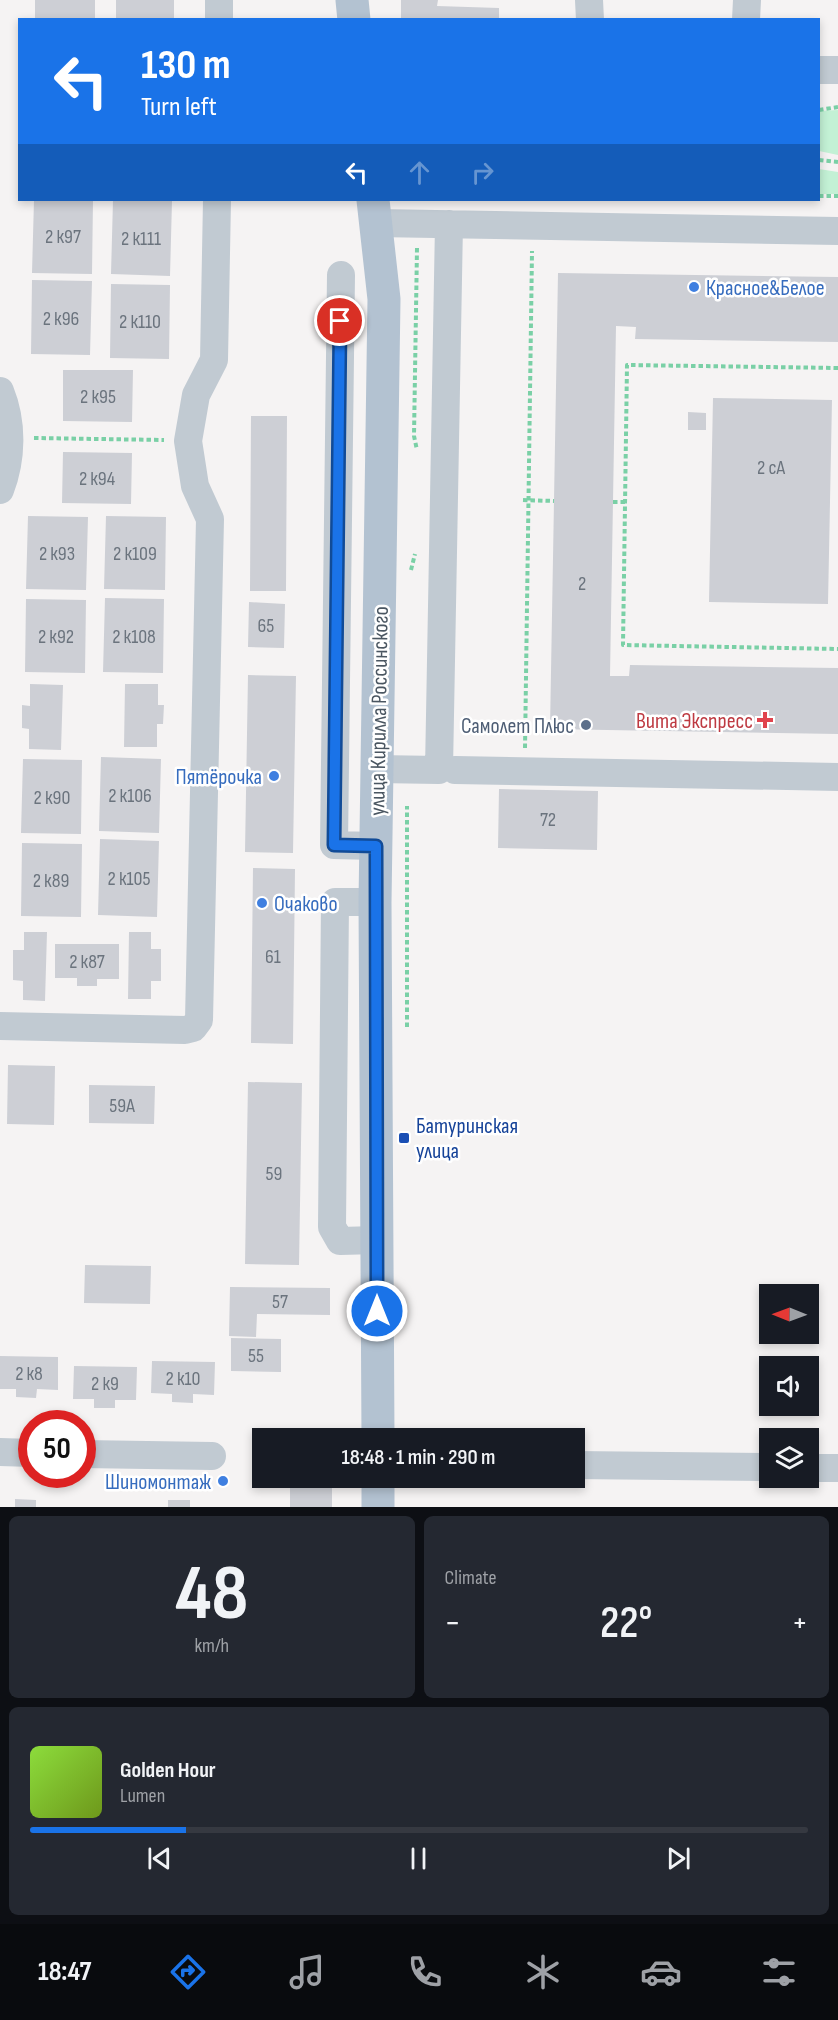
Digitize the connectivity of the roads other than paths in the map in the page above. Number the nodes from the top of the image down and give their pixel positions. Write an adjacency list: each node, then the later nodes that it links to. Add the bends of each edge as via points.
1 (219, 0): 5 (lane)
2 (352, 0): 6 (main road)
3 (589, 0): 7 (lane)
4 (747, 0): 8 (lane)
5 (219, 18)
6 (354, 18)
7 (590, 18)
8 (746, 18)
9 (820, 70): 10 (lane)
10 (838, 70)
11 (217, 201): 27 (lane, via 214,360 196,395 189,441 195,486 210,519 199,1020 193,1028 185,1030)
12 (375, 211): 13 (lane); 19 (main road, улица Кирилла Россинского, via 384,299)
13 (448, 224): 14 (lane); 22 (lane, via 439,770)
14 (838, 231)
15 (341, 275): 18 (lane)
16 (0, 391): 17 (lane, via 9,437 8,471)
17 (0, 490)
18 (338, 547): 19 (lane); 20 (lane)
19 (380, 548): 21 (main road, улица Кирилла Россинского)
20 (337, 658): 21 (lane); 25 (lane, via 334,845)
21 (379, 658): 22 (main road, улица Кирилла Россинского)
22 (377, 769): 25 (main road, улица Кирилла Россинского)
23 (455, 770): 24 (lane)
24 (838, 777)
25 (376, 846): 26 (main road, улица Кирилла Россинского)
26 (375, 902): 28 (main road, улица Кирилла Россинского); 28 (lane, via 336,902 332,1227 340,1240)
27 (0, 1026)
28 (377, 1240): 29 (main road, улица Кирилла Россинского)
29 (378, 1428)
30 (0, 1452): 31 (lane)
31 (18, 1453)
32 (96, 1454): 33 (lane)
33 (212, 1456)
34 (585, 1465): 35 (lane)
35 (759, 1467)
36 (819, 1468): 37 (lane)
37 (838, 1468)
38 (378, 1488): 39 (main road)
39 (378, 1507)

